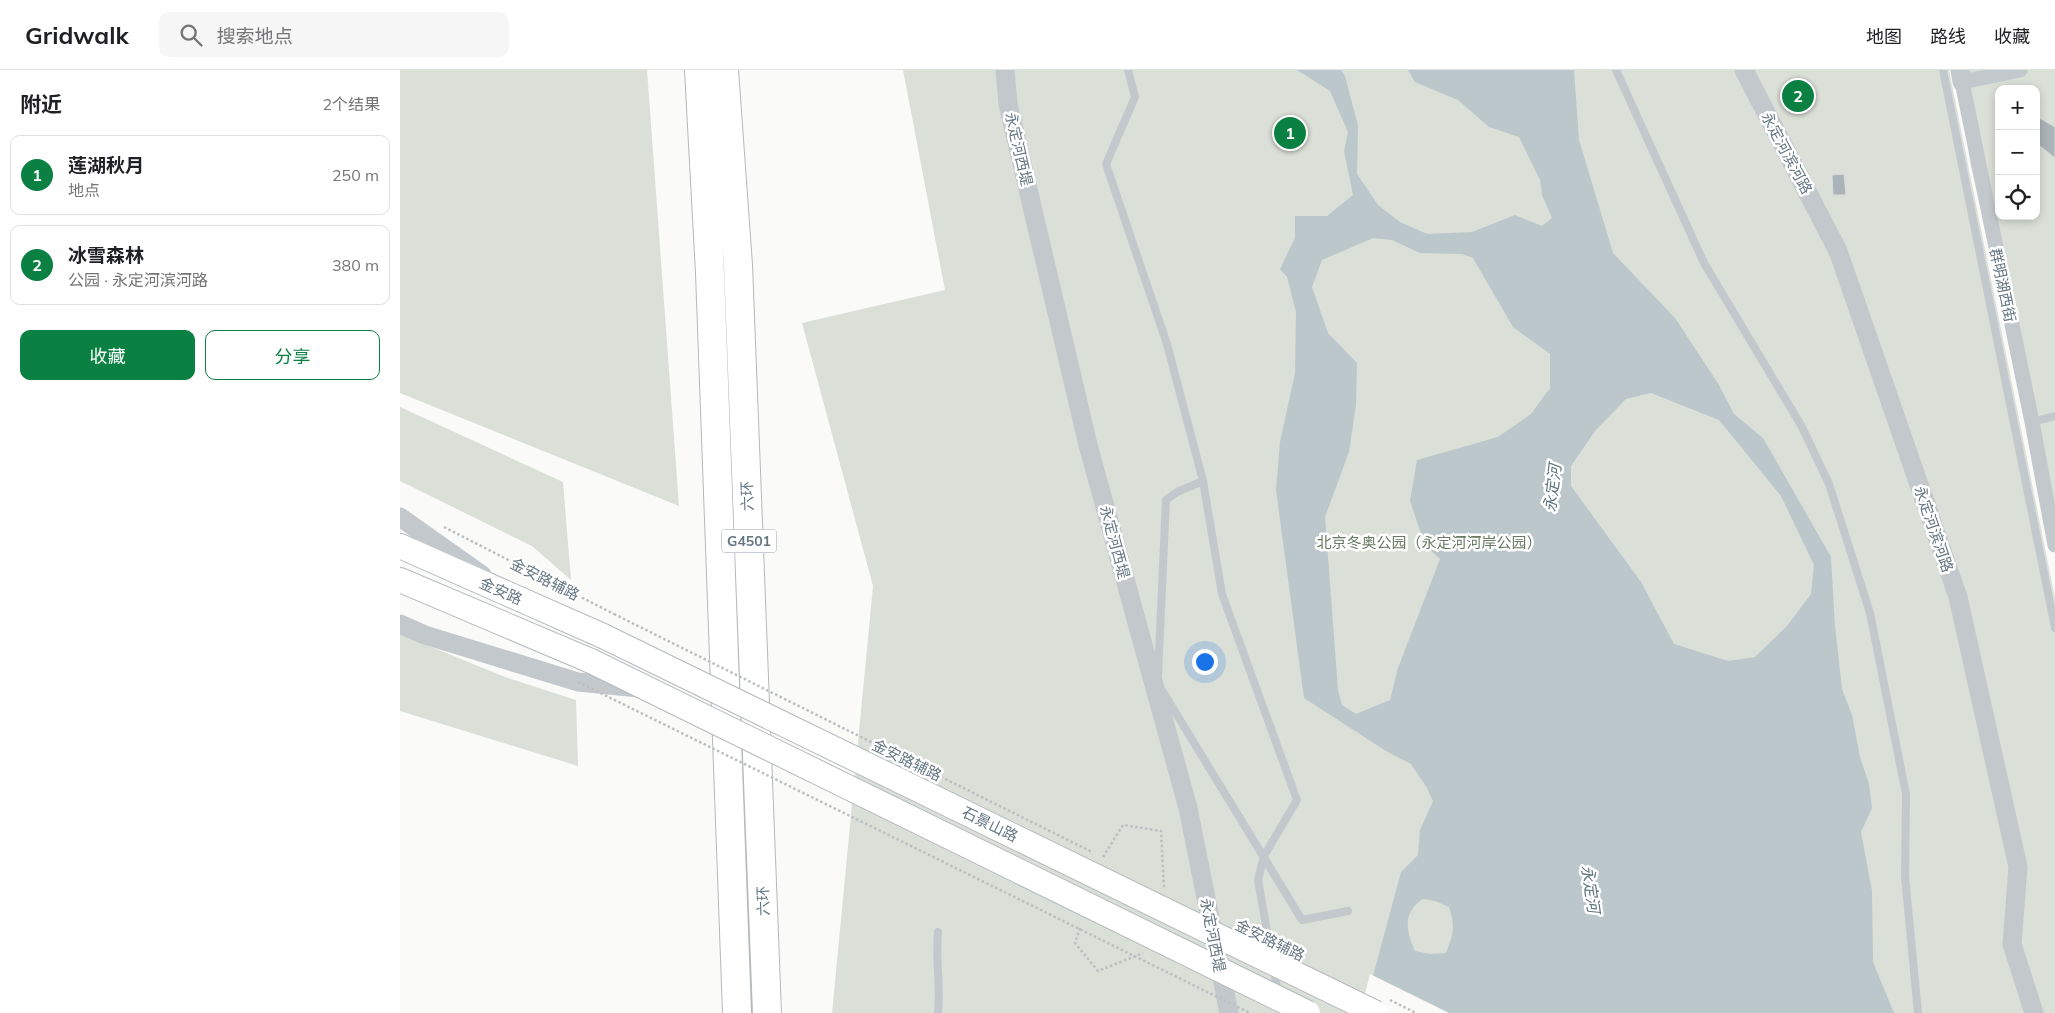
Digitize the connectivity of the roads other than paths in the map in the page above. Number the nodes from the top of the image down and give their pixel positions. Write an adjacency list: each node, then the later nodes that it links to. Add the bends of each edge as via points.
1 (699, 70): 28 (highway, 六环 / G4501, via 710,273)
2 (724, 70): 29 (highway, 六环 / G4501, via 738,265)
3 (1005, 70): 22 (street, 永定河西堤, via 1008,104 1088,445)
4 (1128, 70): 12 (lane, via 1135,97 1106,164 1167,344)
5 (1616, 70): 34 (lane, via 1704,263 1802,427 1829,484 1870,613 1906,794 1905,876)
6 (1744, 70): 35 (street, 永定河滨河路, via 1838,250 1958,597 2018,867 2012,944)
7 (1943, 70): 19 (lane)
8 (2020, 70): 9 (street, 群明湖西街)
9 (1961, 74): 11 (street, 群明湖西街)
10 (2055, 416): 11 (lane)
11 (2032, 422): 14 (street, 群明湖西街)
12 (1203, 481): 22 (lane, via 1166,500); 24 (lane, via 1222,594 1297,800)
13 (400, 517): 17 (street, 金安路辅路)
14 (2055, 545)
15 (400, 546): 17 (main road, 金安路)
16 (400, 580): 21 (main road, 金安路)
17 (511, 596): 20 (main road, 金安路)
18 (400, 624): 23 (street, via 425,635 578,682)
19 (2055, 628)
20 (603, 636): 27 (main road, 石景山路, bridge)
21 (591, 661): 23 (main road, 石景山路, bridge)
22 (1156, 685): 24 (lane); 31 (street, 永定河西堤, via 1188,808)
23 (648, 689): 33 (main road, 石景山路, bridge)
24 (1264, 856): 25 (lane, via 1302,920); 32 (lane, via 1258,880)
25 (1348, 911)
26 (938, 932): 30 (lane)
27 (1383, 1006)
28 (737, 1013)
29 (767, 1013)
30 (938, 1013)
31 (1229, 1013)
32 (1282, 1013)
33 (1308, 1013)
34 (1918, 1013)
35 (2034, 1013)

